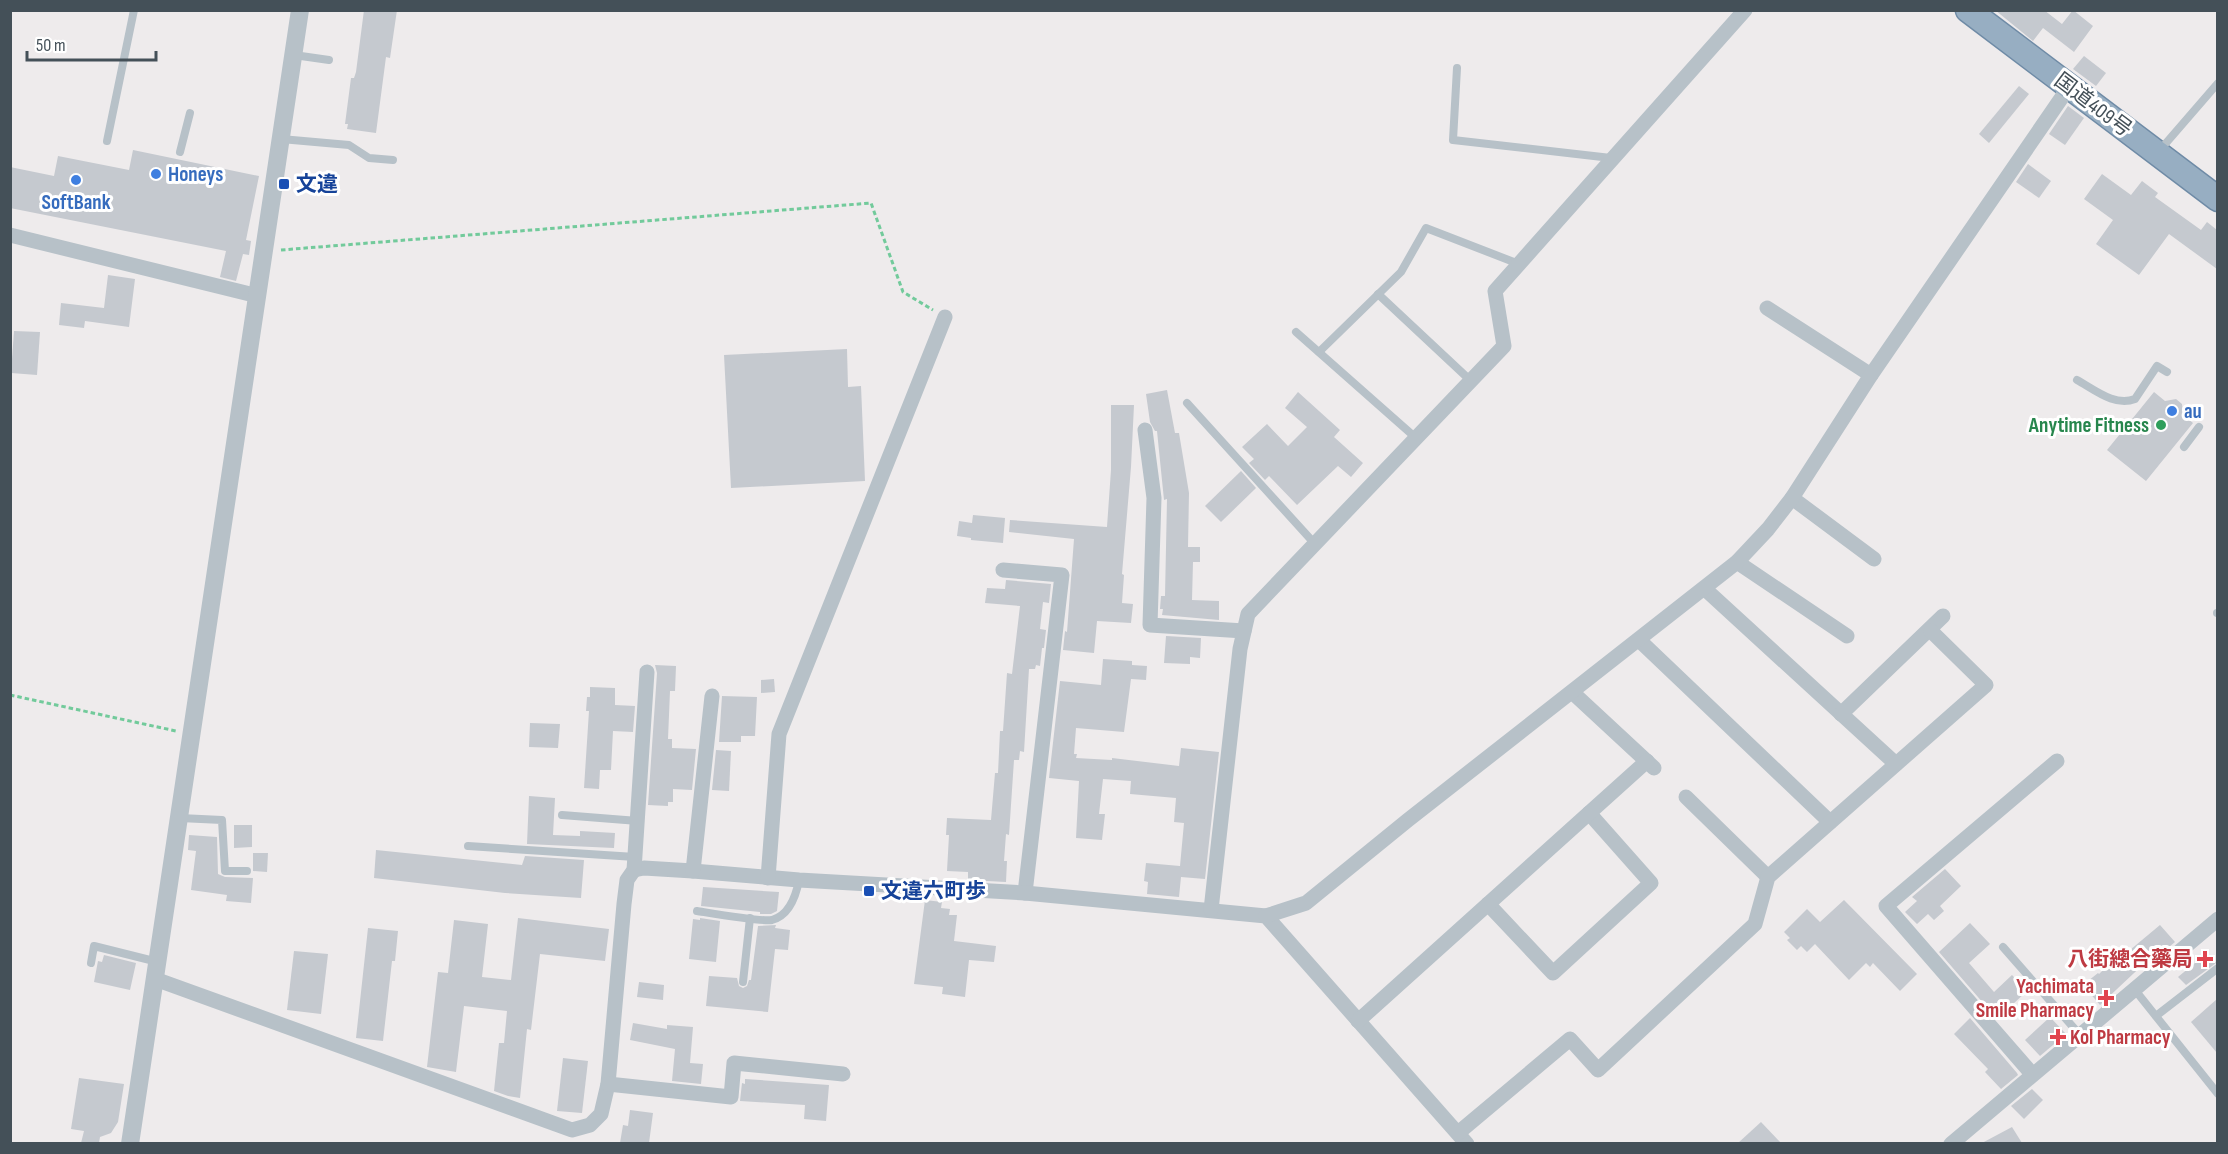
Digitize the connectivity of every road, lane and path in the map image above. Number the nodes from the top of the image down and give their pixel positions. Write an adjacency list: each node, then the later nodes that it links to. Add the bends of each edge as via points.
1 (134, 10): 12 (lane)
2 (300, 10): 5 (street)
3 (1745, 10): 15 (street)
4 (1968, 10): 9 (highway, 国道409号)
5 (294, 55): 6 (lane); 11 (street)
6 (329, 60)
7 (1457, 68): 15 (lane, via 1453,140)
8 (2217, 83): 14 (lane)
9 (2069, 87): 14 (highway, 国道409号); 28 (street)
10 (190, 113): 13 (lane)
11 (281, 140): 16 (lane, via 349,145 369,158); 19 (street)
12 (107, 141)
13 (180, 152)
14 (2157, 153): 17 (highway, 国道409号)
15 (1613, 159): 20 (street)
16 (393, 160)
17 (2216, 196)
18 (10, 236): 22 (street)
19 (265, 252): 22 (street); 24 (path, via 871,203 903,292)
20 (1519, 264): 21 (lane, via 1426,228 1401,272); 30 (street, via 1495,291 1504,346)
21 (1378, 294): 26 (lane); 30 (lane)
22 (258, 297): 52 (street)
23 (1767, 308): 28 (street)
24 (945, 317): 66 (street, via 779,734)
25 (1296, 332): 26 (lane)
26 (1319, 352): 34 (lane)
27 (2167, 372): 29 (lane, via 2157,366 2135,399 2122,402)
28 (1870, 375): 36 (street)
29 (2077, 380)
30 (1471, 381): 34 (street)
31 (1187, 403): 37 (lane)
32 (2199, 427): 35 (lane)
33 (1145, 430): 43 (street, via 1154,498 1150,625)
34 (1416, 438): 37 (street)
35 (2184, 447)
36 (1792, 498): 38 (street); 39 (street)
37 (1315, 544): 43 (street, via 1248,614)
38 (1874, 559)
39 (1737, 562): 41 (street); 45 (street)
40 (1003, 570): 68 (street, via 1062,575)
41 (1705, 589): 46 (street); 51 (street)
42 (1943, 616): 44 (street)
43 (1244, 631): 70 (street)
44 (1930, 631): 51 (street); 54 (street, via 1986,685)
45 (1846, 636)
46 (1639, 640): 48 (street); 60 (street)
47 (647, 672): 59 (street)
48 (1572, 692): 56 (street, via 1651,765); 72 (street, via 1306,903)
49 (10, 695): 52 (path)
50 (712, 696): 64 (street)
51 (1841, 714): 54 (street)
52 (192, 734): 58 (street)
53 (2057, 761): 85 (street, via 1886,906)
54 (1896, 764): 60 (street)
55 (1686, 797): 65 (street)
56 (1589, 813): 69 (street); 69 (street, via 1651,883 1553,973)
57 (562, 815): 59 (lane)
58 (179, 818): 63 (lane, via 222,820 225,871); 78 (street)
59 (638, 821): 62 (street)
60 (1830, 822): 65 (street)
61 (468, 846): 62 (lane)
62 (635, 864): 64 (street); 86 (street, via 625,896)
63 (247, 871)
64 (693, 871): 66 (street)
65 (1768, 877): 88 (street, via 1755,924 1598,1070 1570,1039)
66 (768, 878): 67 (street)
67 (799, 880): 68 (street); 73 (lane, via 797,894 783,913 771,920)
68 (1025, 893): 70 (street)
69 (1488, 904): 82 (street)
70 (1211, 910): 72 (street)
71 (697, 912): 73 (lane)
72 (1266, 916): 82 (street)
73 (750, 918): 79 (lane)
74 (2217, 919): 80 (street)
75 (2003, 947): 83 (lane)
76 (91, 963): 78 (lane, via 94,946)
77 (2217, 968): 81 (lane)
78 (156, 970): 86 (street, via 347,1050 572,1130 590,1125 601,1114); 89 (street)
79 (743, 982)
80 (2135, 990): 81 (lane); 83 (street)
81 (2156, 1016): 87 (lane)
82 (1359, 1021): 88 (street)
83 (2080, 1035): 85 (street)
84 (843, 1074): 86 (street, via 734,1063 731,1097)
85 (2032, 1074): 90 (street)
86 (608, 1084)
87 (2217, 1094)
88 (1462, 1138)
89 (130, 1143)
90 (1951, 1143)

